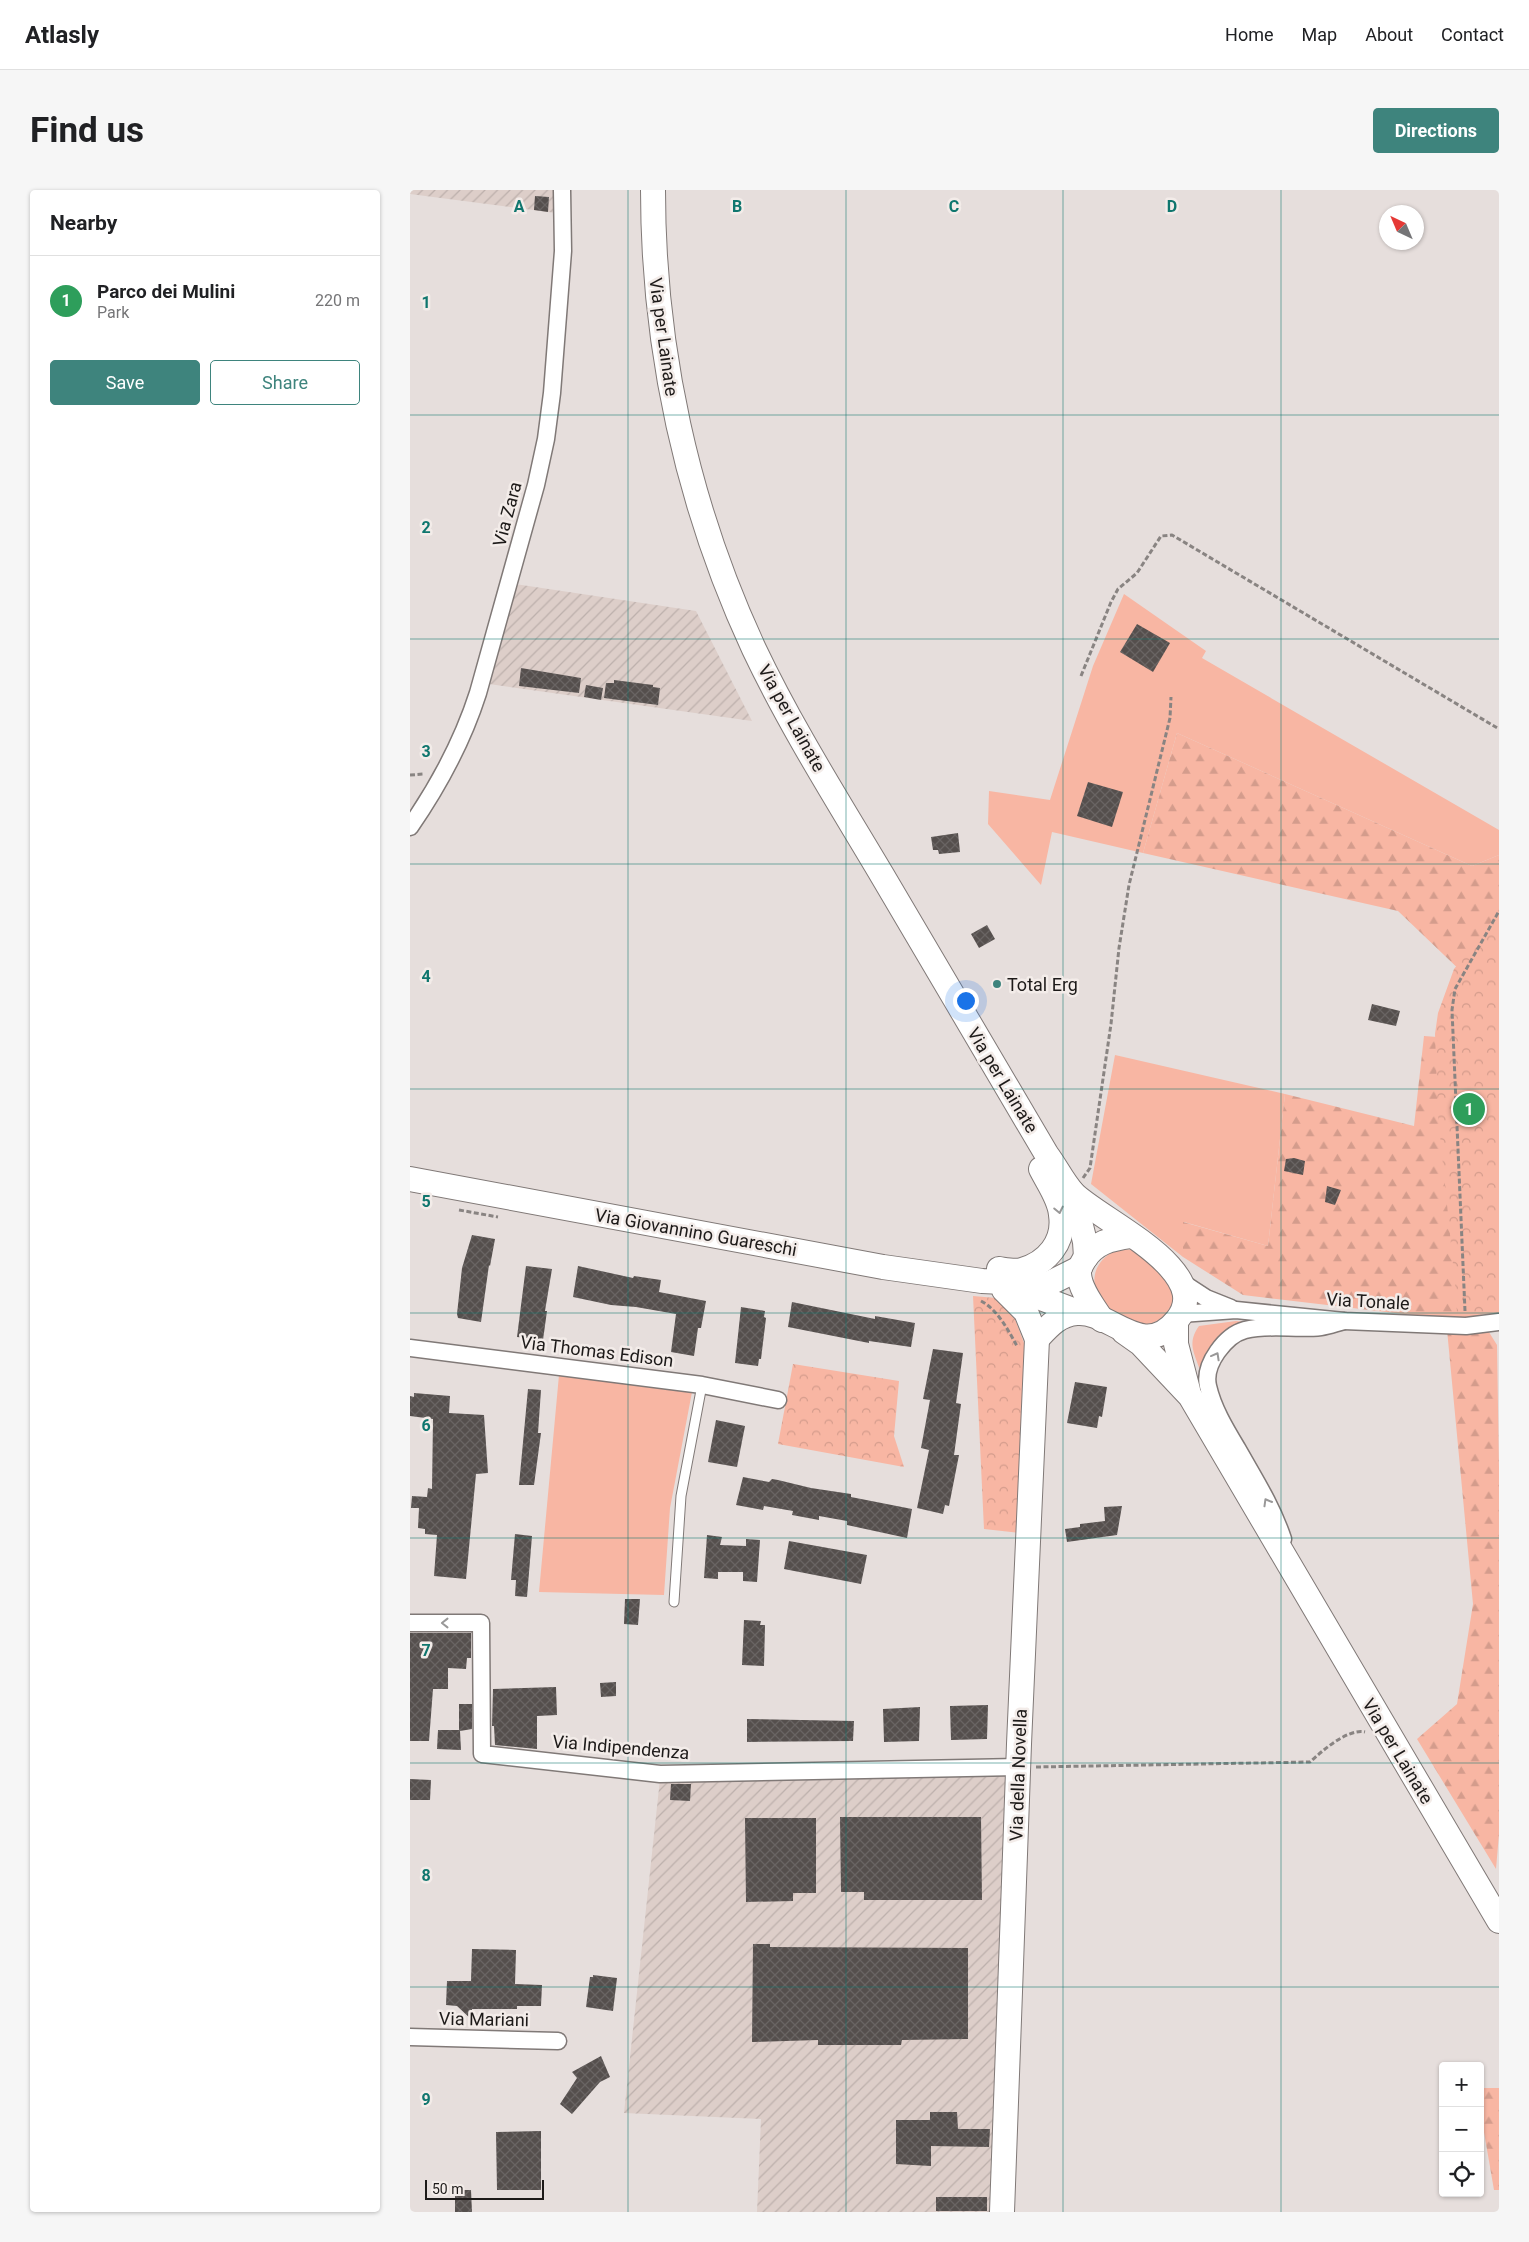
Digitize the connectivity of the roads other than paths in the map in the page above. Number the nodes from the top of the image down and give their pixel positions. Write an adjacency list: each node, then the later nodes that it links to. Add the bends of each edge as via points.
1 (562, 190): 3 (street, Via Zara, via 562,250 552,393 540,470 466,729 441,780)
2 (653, 190): 4 (street, Via per Lainate, via 657,294 672,394 695,492 728,587 784,709)
3 (410, 828)
4 (971, 1026): 6 (street, Via per Lainate); 9 (street, one-way to 9, via 975,1050 1056,1197 1062,1215 1060,1234 1051,1254 1020,1271 912,1255)
5 (410, 1180): 9 (street, Via Giovannino Guareschi)
6 (1073, 1193): 7 (street, Via per Lainate); 8 (street, Via per Lainate, via 1086,1242)
7 (1131, 1236): 8 (street, via 1105,1241 1093,1248); 10 (street, via 1168,1263)
8 (1083, 1262): 13 (street); 19 (street, via 1078,1274 1083,1287)
9 (883, 1267): 11 (street, Via Giovannino Guareschi)
10 (1180, 1281): 14 (street, via 1206,1298); 16 (street, via 1185,1300)
11 (981, 1290): 12 (street); 13 (street)
12 (1004, 1290): 13 (street); 20 (street, via 1026,1312)
13 (1044, 1291): 15 (street, Via per Lainate); 20 (street, Via della Novella)
14 (1236, 1310): 16 (street); 17 (street, Via Tonale)
15 (1078, 1312): 19 (street, Via per Lainate); 20 (street)
16 (1179, 1318): 19 (street, Via per Lainate, via 1156,1336 1144,1336); 23 (street, Via per Lainate, via 1176,1344)
17 (1344, 1322): 18 (street, Via Tonale, via 1466,1326); 25 (street, Via per Lainate, one-way to 17, via 1274,1513 1219,1416 1208,1384 1215,1354 1231,1336 1245,1330 1322,1327)
18 (1499, 1322)
19 (1109, 1323): 23 (street, Via per Lainate, via 1141,1344)
20 (1034, 1332): 28 (street, Via della Novella)
21 (410, 1348): 22 (street, Via Thomas Edison)
22 (702, 1385): 24 (street, Via Thomas Edison); 26 (lane, via 681,1496)
23 (1190, 1396): 25 (street, Via per Lainate)
24 (778, 1400)
25 (1297, 1580): 29 (street, Via per Lainate)
26 (674, 1602)
27 (410, 1623): 28 (street, Via Indipendenza, one-way to 27, via 660,1774 482,1754 481,1623)
28 (1018, 1767): 32 (street, Via della Novella)
29 (1499, 1921)
30 (410, 2037): 31 (street, Via Mariani)
31 (558, 2041)
32 (1002, 2212)

